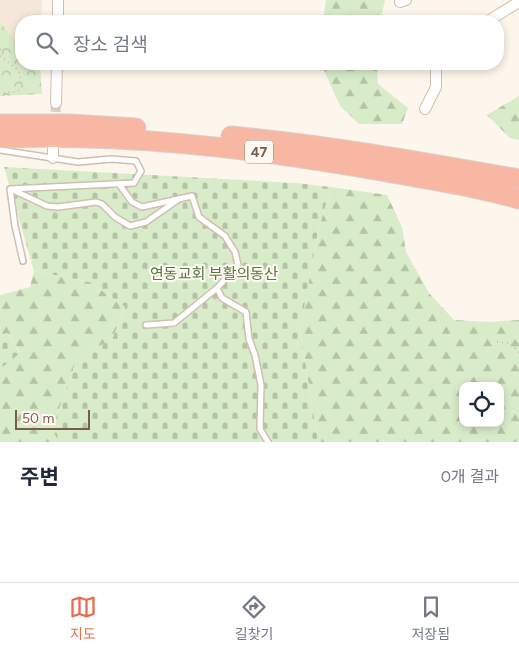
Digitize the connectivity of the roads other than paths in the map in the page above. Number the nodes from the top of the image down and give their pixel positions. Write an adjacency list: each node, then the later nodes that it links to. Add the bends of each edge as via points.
1 (58, 0): 3 (street)
2 (519, 2): 4 (street)
3 (58, 15)
4 (498, 15)
5 (57, 70): 7 (street)
6 (436, 70): 8 (street, via 436,87)
7 (56, 103)
8 (425, 109)
9 (0, 124): 12 (highway, 47, via 124,127 298,142)
10 (0, 138): 16 (highway, 47, via 155,140 294,156)
11 (0, 150): 13 (lane, via 53,153 78,162 136,161 141,171 134,183)
12 (518, 179)
13 (119, 184): 14 (lane); 15 (lane, via 132,202 142,207)
14 (10, 188): 15 (lane, via 58,208 96,202 130,226 146,222); 17 (lane, via 14,226)
15 (184, 196): 18 (lane, via 192,196 200,217 224,236 235,252 238,265)
16 (518, 199)
17 (23, 262)
18 (217, 288): 19 (lane, via 174,323); 20 (lane, via 222,298 246,312 260,385 260,429)
19 (146, 325)
20 (268, 442)

